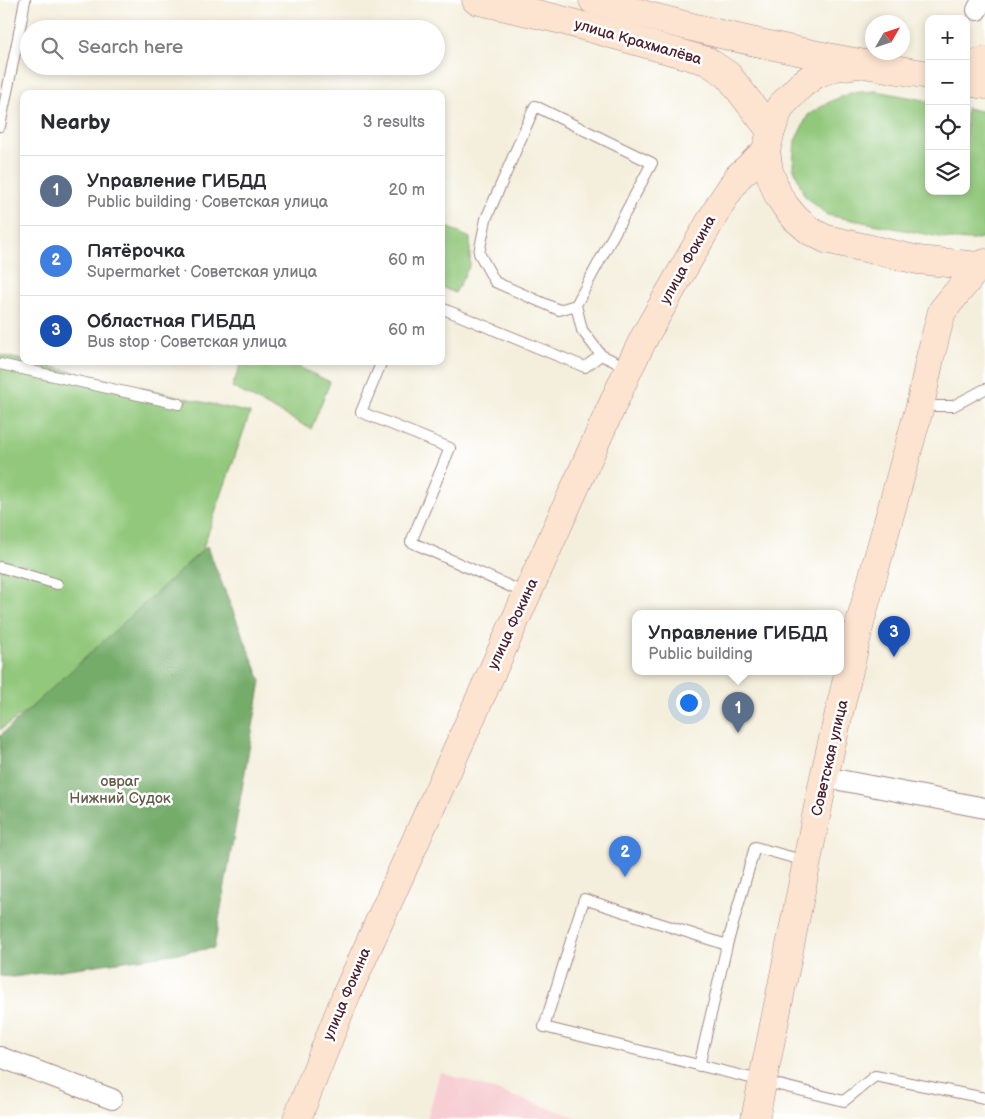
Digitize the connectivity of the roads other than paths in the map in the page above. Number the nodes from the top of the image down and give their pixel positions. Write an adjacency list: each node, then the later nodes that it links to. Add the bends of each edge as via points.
1 (25, 0): 4 (lane)
2 (476, 0): 15 (main road, улица Крахмалёва, via 558,19 707,61 728,76)
3 (593, 0): 9 (main road, улица Крахмалёва, via 751,42)
4 (21, 20)
5 (20, 28): 6 (lane)
6 (19, 33): 7 (lane); 14 (lane)
7 (20, 36)
8 (985, 62): 10 (main road)
9 (859, 64): 11 (main road, улица Крахмалёва); 15 (main road, via 816,74 801,85 780,107)
10 (970, 65)
11 (925, 74)
12 (970, 83): 13 (main road)
13 (985, 85)
14 (0, 126)
15 (769, 141): 16 (main road, via 769,171 778,195 786,208 810,231 826,239 918,260); 22 (main road, улица Фокина, via 722,201)
16 (982, 264): 25 (main road, Советская улица, via 942,311)
17 (576, 305): 17 (lane, via 652,163 535,106 486,219 479,253 495,282 559,310); 19 (lane, via 582,330)
18 (445, 310): 19 (lane, via 585,367)
19 (601, 355): 22 (lane)
20 (0, 364): 24 (lane)
21 (380, 365): 28 (lane, via 361,412 450,448 411,542)
22 (629, 368): 28 (main road, улица Фокина)
23 (985, 389): 25 (lane, via 953,406)
24 (179, 404)
25 (920, 406): 29 (main road, Советская улица, via 861,619)
26 (0, 567): 27 (lane)
27 (57, 584)
28 (527, 594): 38 (main road, улица Фокина, via 346,993)
29 (824, 777): 30 (street); 31 (main road, Советская улица)
30 (985, 808)
31 (808, 861): 32 (lane, via 755,847); 35 (main road, Советская улица)
32 (727, 945): 34 (lane); 34 (lane, via 584,899 544,1026)
33 (0, 1057): 37 (street)
34 (699, 1066): 35 (lane)
35 (764, 1082): 36 (lane, via 844,1102 875,1076); 39 (main road, Советская улица)
36 (985, 1098)
37 (112, 1099)
38 (297, 1119)
39 (755, 1119)

